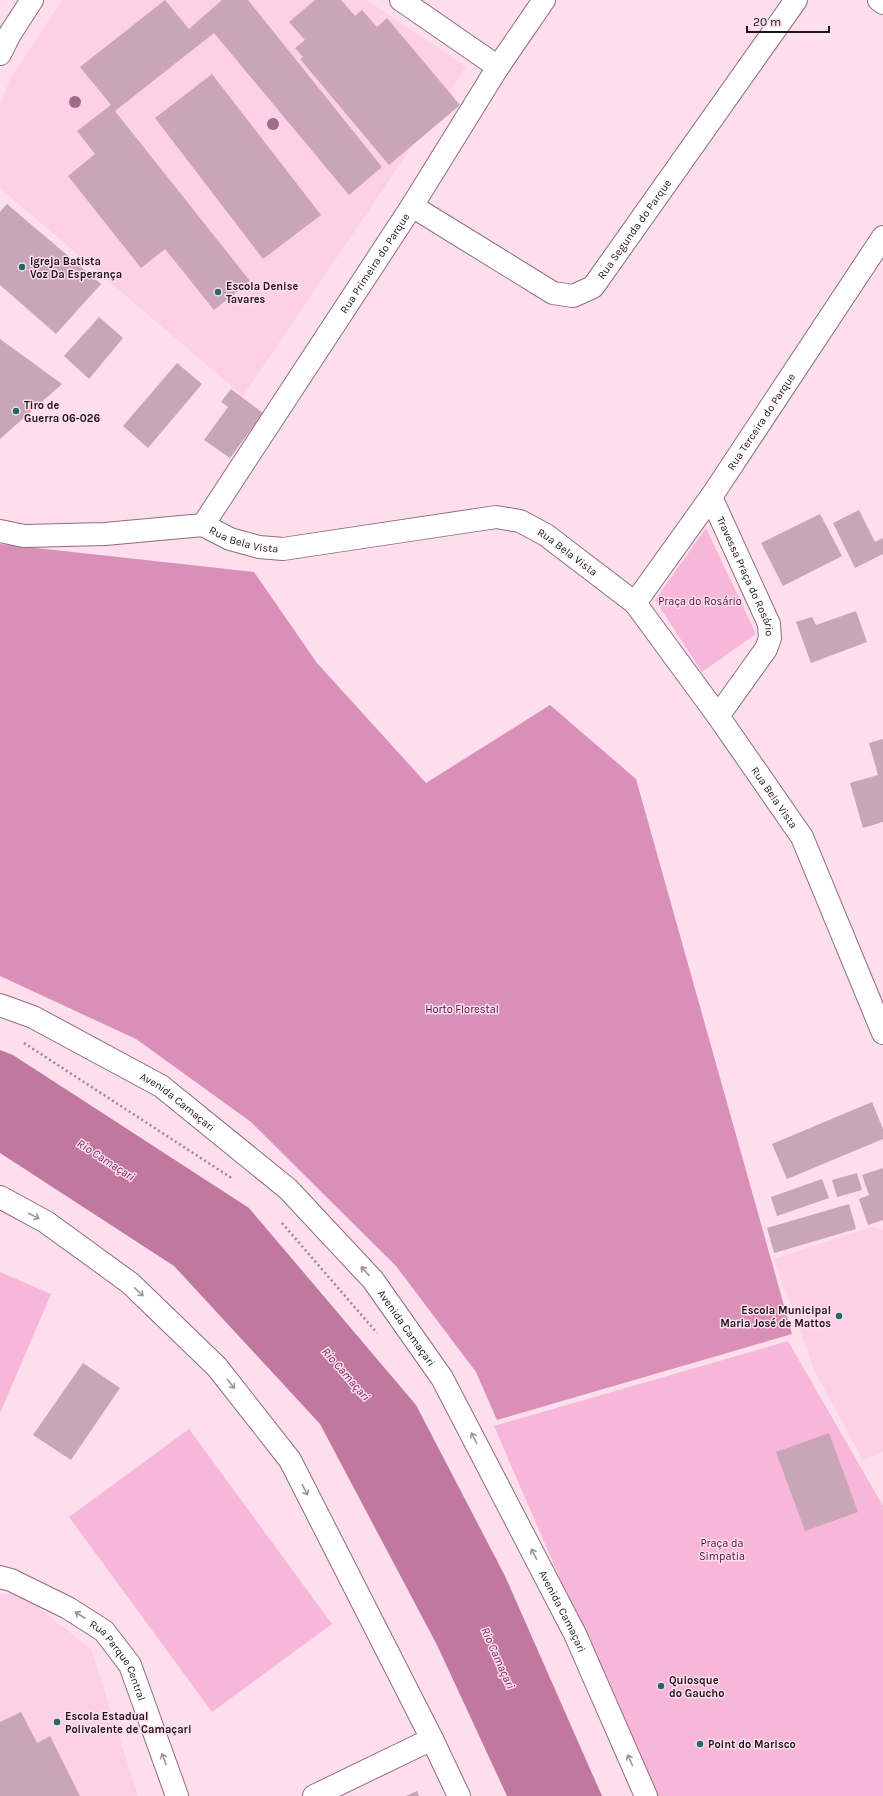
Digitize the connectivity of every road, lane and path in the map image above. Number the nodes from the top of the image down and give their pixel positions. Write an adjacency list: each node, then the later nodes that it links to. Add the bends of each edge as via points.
1 (32, 0): 7 (street)
2 (401, 0): 8 (street)
3 (544, 0): 8 (street, Rua Primeira do Parque)
4 (796, 0): 9 (street, Rua Segunda do Parque, via 593,287 573,296 553,293)
5 (879, 0): 6 (street)
6 (883, 3)
7 (0, 54)
8 (498, 67): 9 (street, Rua Primeira do Parque)
9 (412, 206): 12 (street, Rua Primeira do Parque)
10 (883, 237): 11 (street, Rua Terceira do Parque)
11 (711, 497): 14 (street, Rua Terceira do Parque); 15 (street, Travessa Praça do Rosário, via 769,624 770,638 766,649)
12 (203, 525): 13 (street, Rua Bela Vista, via 105,534 24,536); 14 (street, Rua Bela Vista, via 230,539 259,547 283,549 496,517 520,521 546,535)
13 (0, 531)
14 (635, 603): 15 (street, Rua Bela Vista)
15 (718, 716): 17 (street, Rua Bela Vista, via 802,838)
16 (0, 1005): 28 (street, Avenida Camaçari, one-way to 16, via 575,1634 442,1378 373,1280 288,1189 162,1086 33,1017)
17 (883, 1031)
18 (20, 1040): 19 (path)
19 (240, 1184)
20 (0, 1197): 24 (street, one-way to 24, via 46,1222 130,1283 217,1367 290,1460)
21 (280, 1220): 22 (path)
22 (378, 1334)
23 (0, 1577): 25 (street, Rua Parque Central, one-way to 23, via 130,1665 104,1631 68,1608)
24 (432, 1739): 26 (street); 27 (street)
25 (177, 1796)
26 (314, 1796)
27 (459, 1796)
28 (646, 1796)

